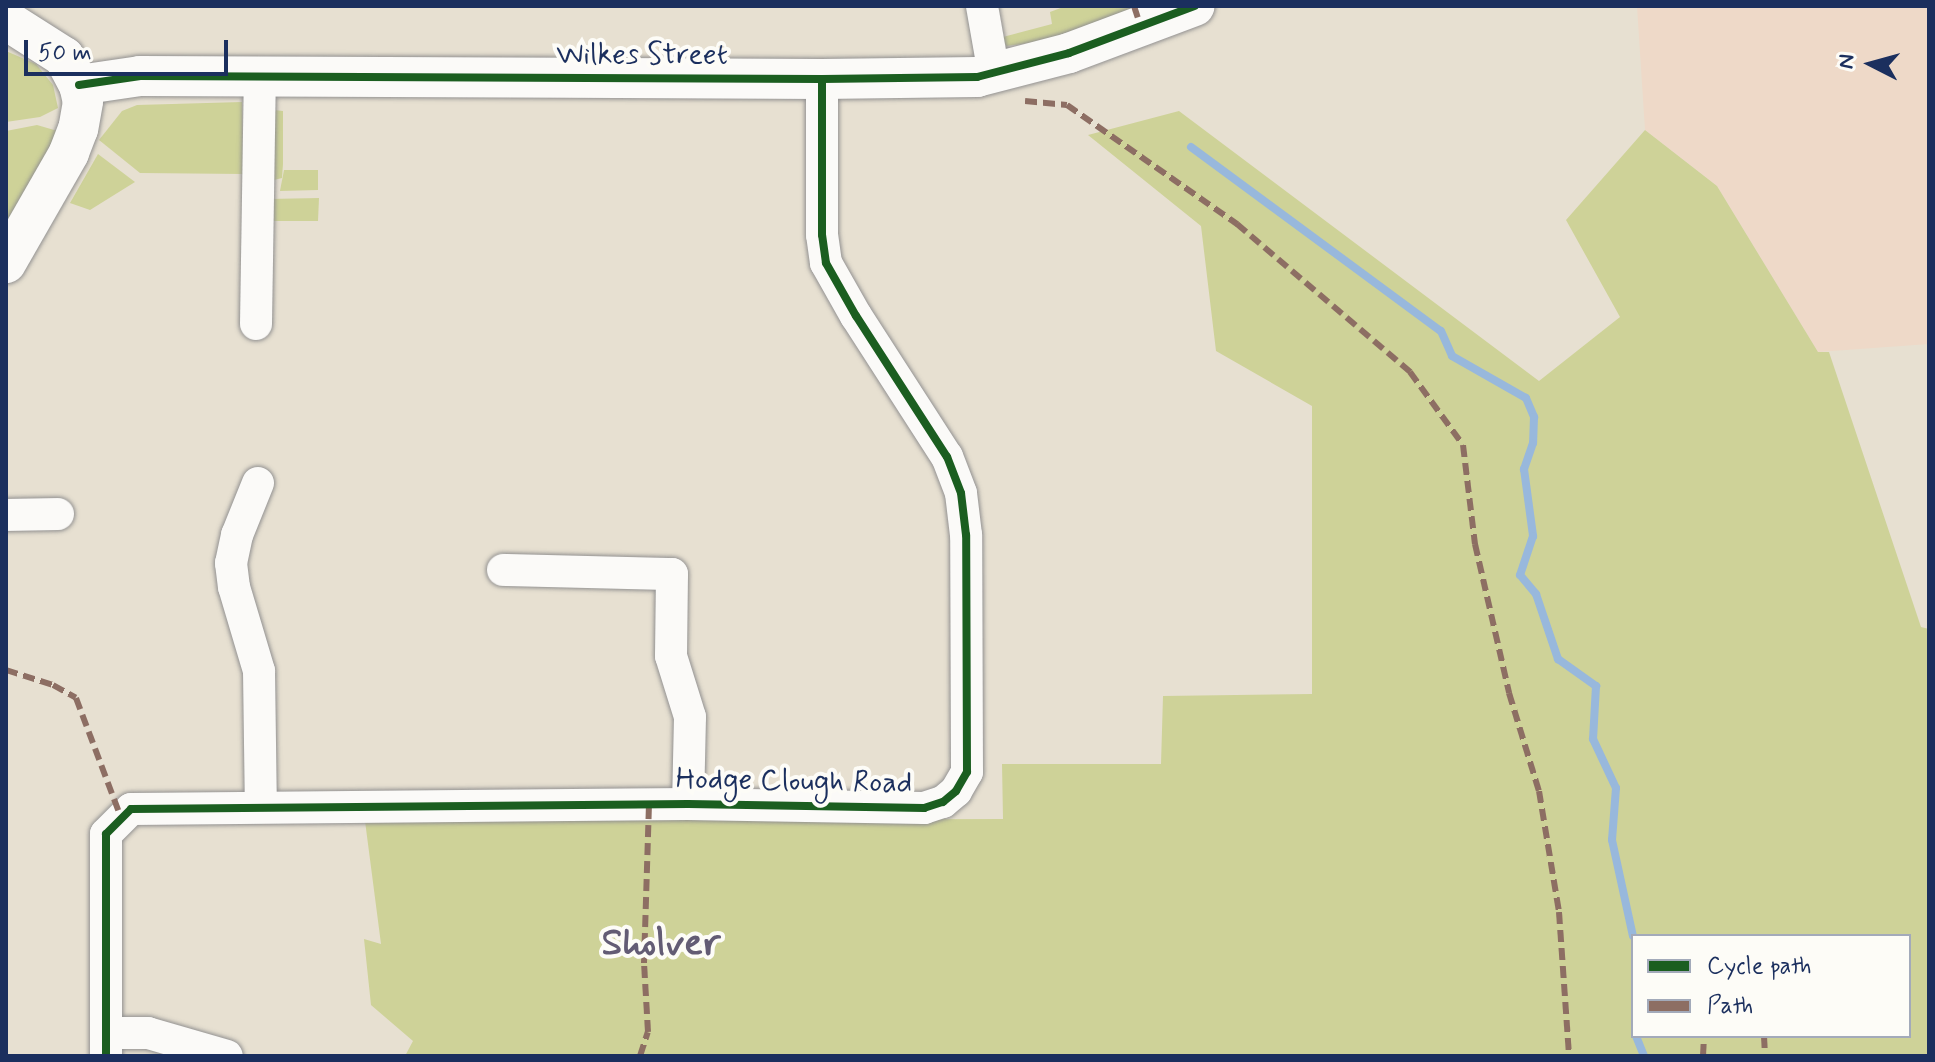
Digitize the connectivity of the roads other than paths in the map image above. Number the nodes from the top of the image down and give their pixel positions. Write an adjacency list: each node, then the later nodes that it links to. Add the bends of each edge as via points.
1 (982, 6): 4 (street)
2 (1195, 6): 4 (street, Wilkes Street, via 1069,53)
3 (6, 20): 7 (street, via 64,57)
4 (994, 74): 6 (street, Wilkes Street)
5 (260, 77): 6 (street, Wilkes Street); 7 (street, Wilkes Street, via 140,76); 9 (street)
6 (822, 79): 14 (street, Hodge Clough Road, via 826,263 947,457 961,493 967,548 967,772 943,802 924,808)
7 (79, 85): 8 (street, via 83,102 69,153)
8 (6, 263)
9 (256, 324)
10 (258, 483): 15 (street, via 231,563 259,671)
11 (58, 514): 12 (street)
12 (6, 515)
13 (503, 570): 14 (street, via 672,574 671,656 690,717)
14 (688, 804): 15 (street, Hodge Clough Road)
15 (261, 806): 16 (street, Hodge Clough Road, via 131,809 106,834)
16 (106, 1044): 17 (street, via 148,1033)
17 (227, 1056)

